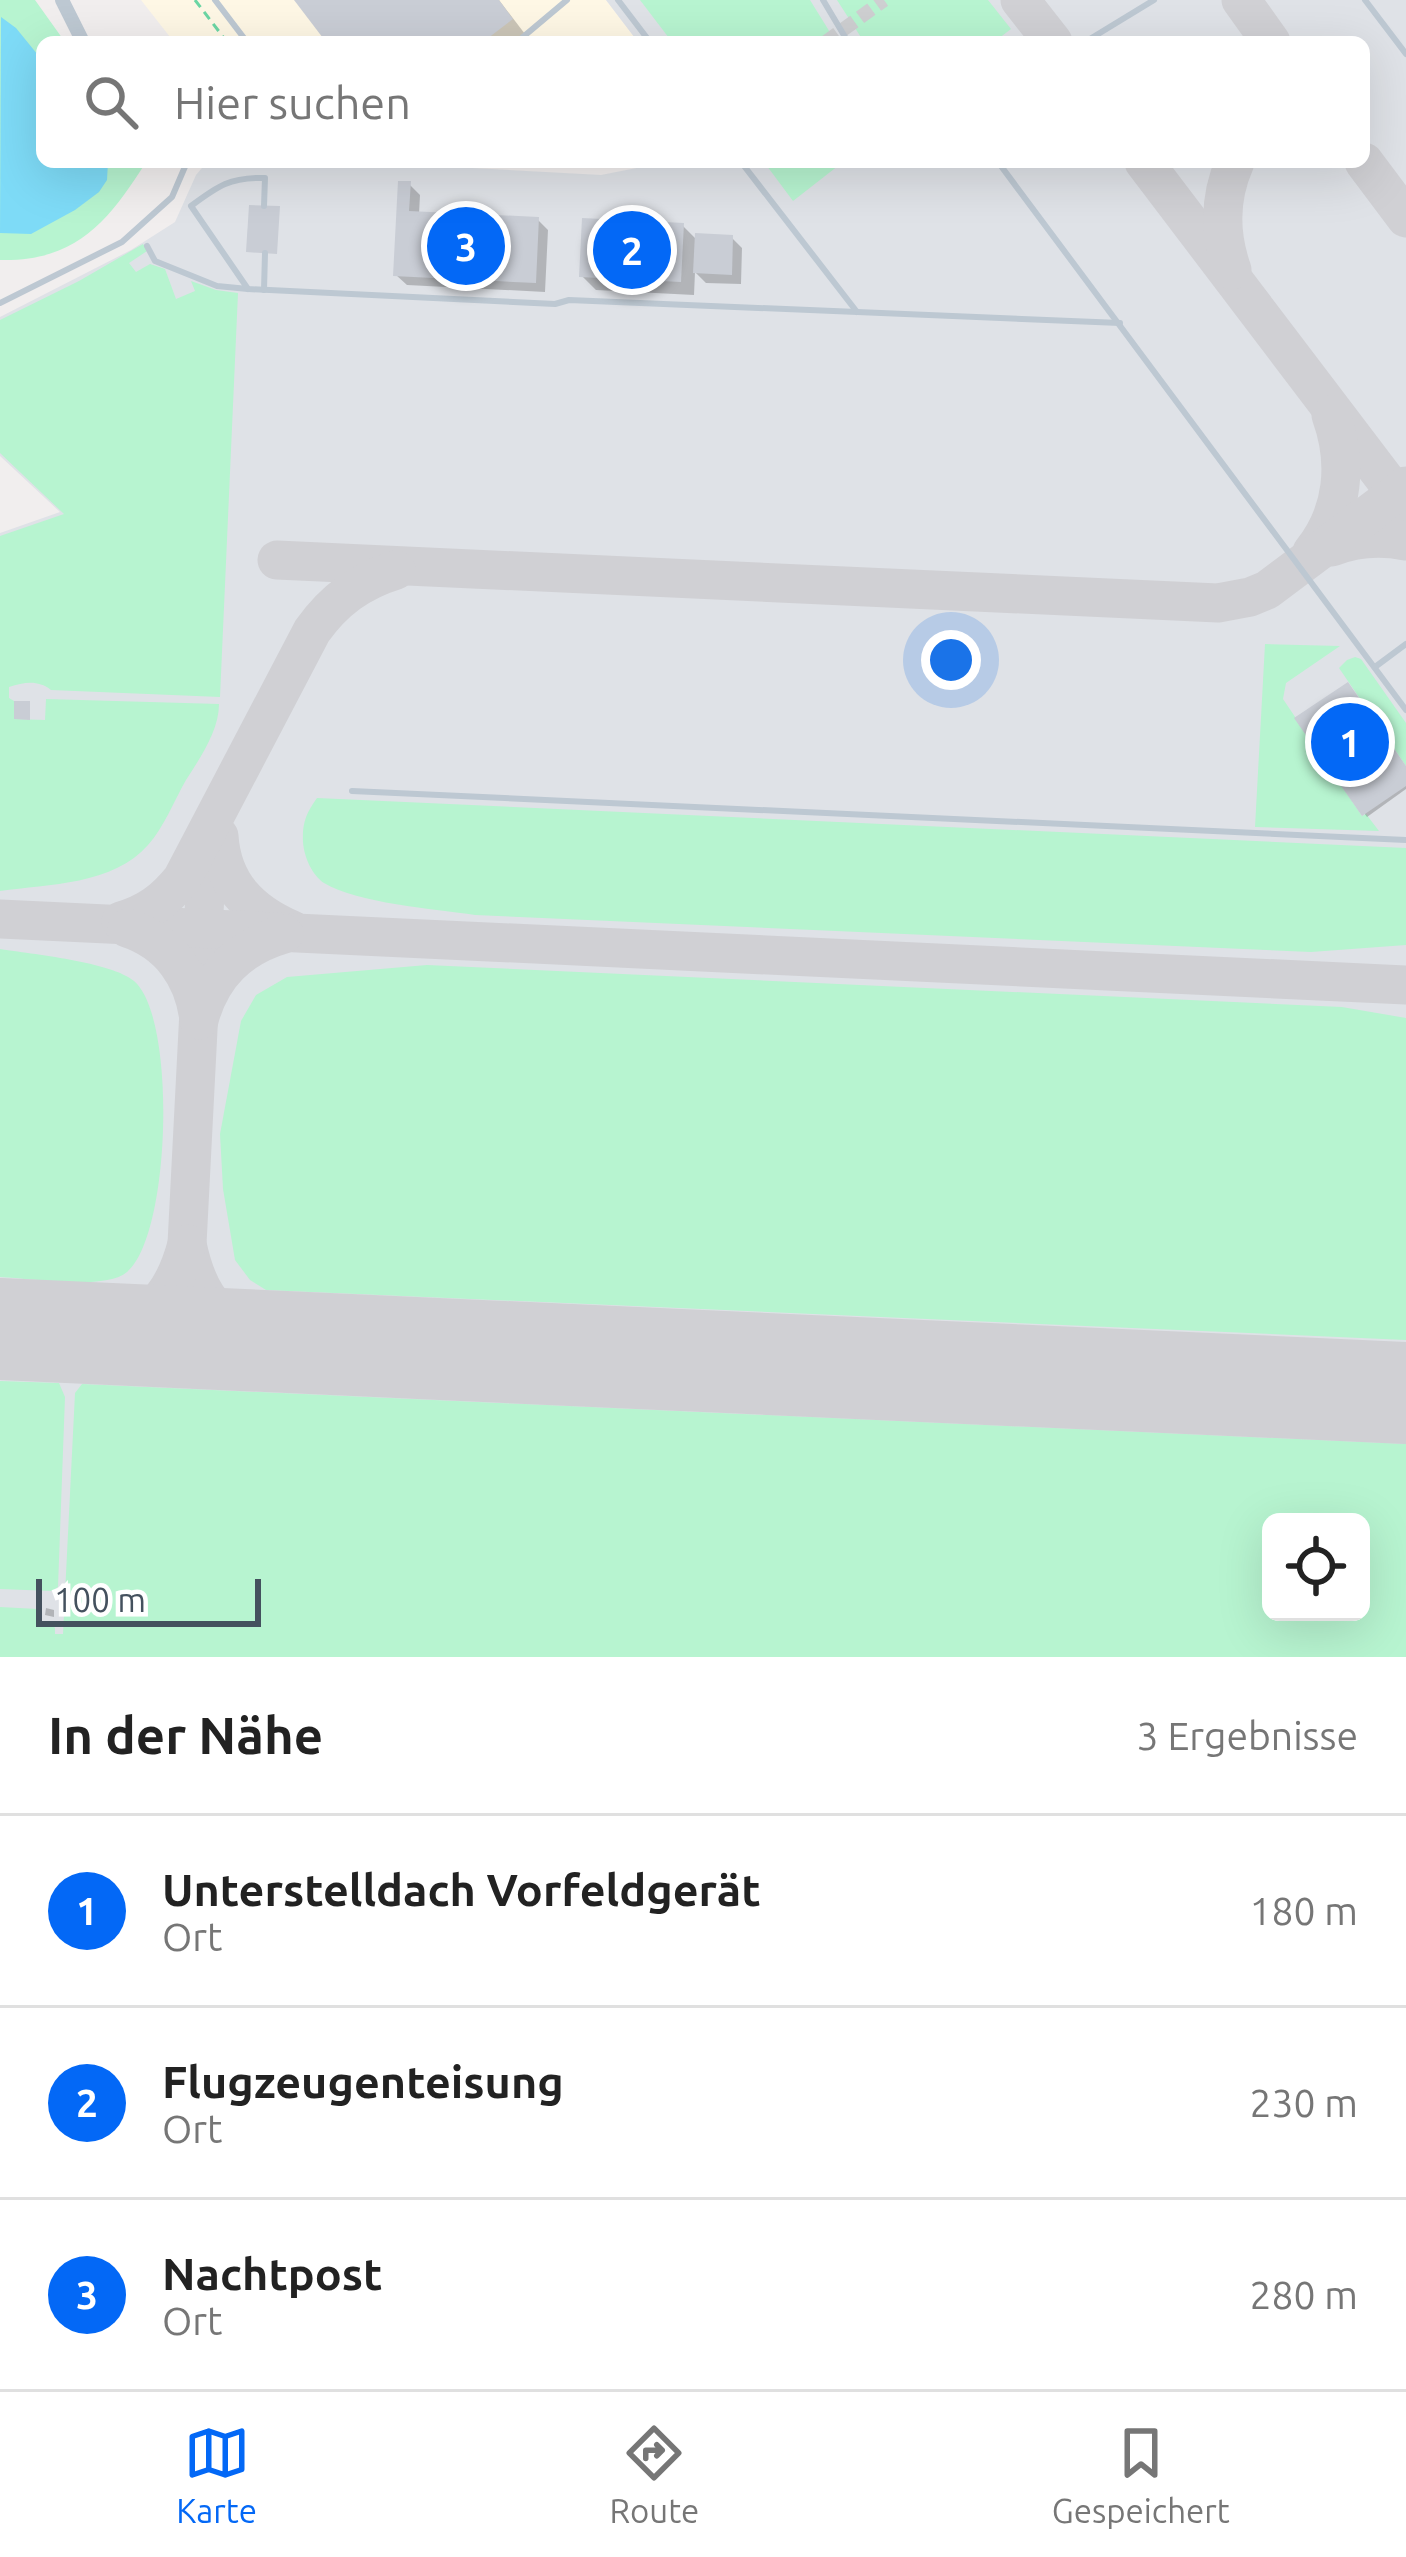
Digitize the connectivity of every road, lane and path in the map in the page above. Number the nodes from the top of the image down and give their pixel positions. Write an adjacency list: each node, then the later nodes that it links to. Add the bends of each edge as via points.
1 (62, 0): 9 (street)
2 (195, 0): 10 (path)
3 (215, 0): 11 (lane)
4 (567, 0): 12 (lane)
5 (618, 0): 13 (lane)
6 (823, 0): 14 (lane)
7 (1154, 0): 15 (lane)
8 (1365, 0): 16 (lane)
9 (80, 36)
10 (222, 36)
11 (242, 36)
12 (524, 36)
13 (645, 36)
14 (844, 36)
15 (1095, 36)
16 (1406, 54)
17 (185, 168): 25 (lane, via 172,197 122,242)
18 (746, 168): 26 (lane)
19 (1003, 168): 27 (lane)
20 (264, 206): 23 (lane, via 265,178 242,177 190,206)
21 (147, 247): 23 (lane, via 155,261 217,286)
22 (265, 253): 24 (lane)
23 (248, 289): 24 (lane)
24 (264, 290): 26 (lane)
25 (0, 303)
26 (857, 312): 27 (lane)
27 (1120, 323): 29 (lane)
28 (1406, 644): 29 (lane)
29 (1375, 667): 30 (lane)
30 (1406, 710)
31 (352, 791): 32 (lane)
32 (1406, 840)

